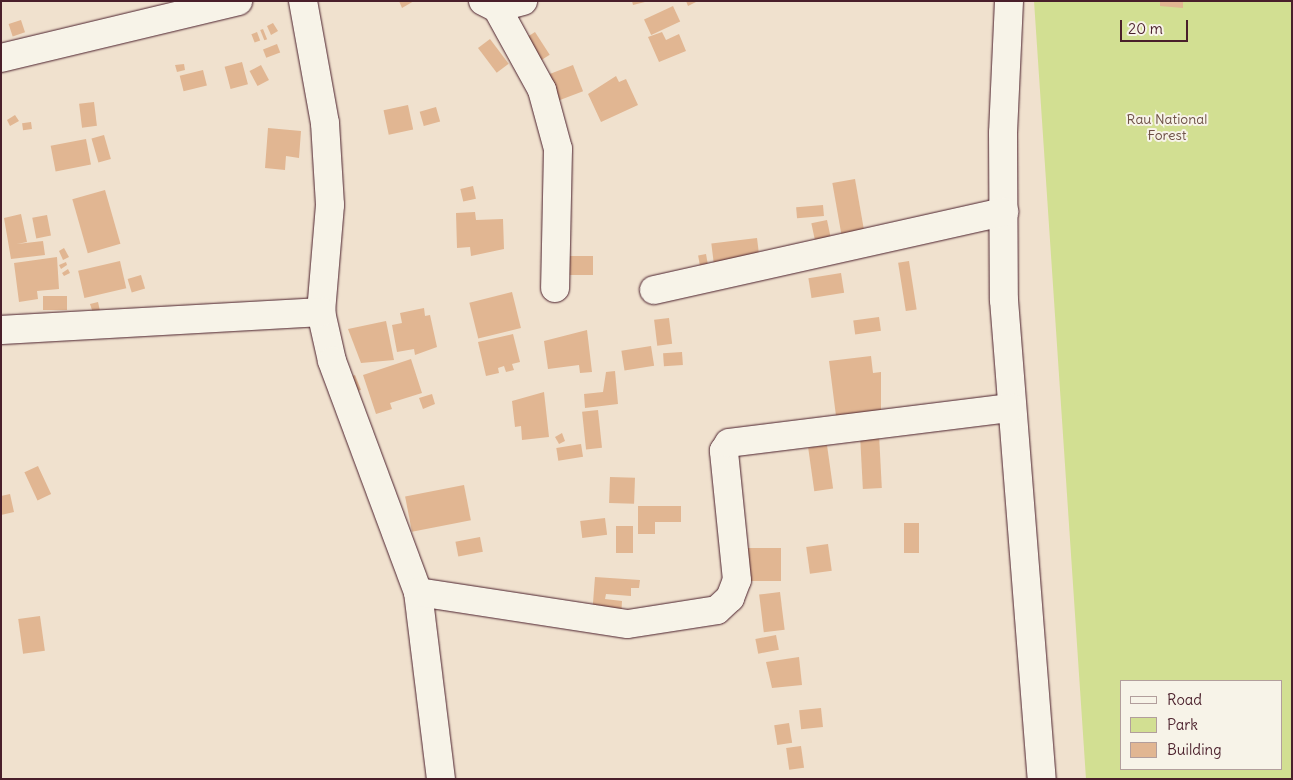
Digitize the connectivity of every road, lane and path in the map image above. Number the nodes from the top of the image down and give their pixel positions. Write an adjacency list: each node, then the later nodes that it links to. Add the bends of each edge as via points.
1 (238, 1): 6 (street)
2 (302, 1): 10 (street, via 325,123 330,205)
3 (523, 1): 5 (street)
4 (1009, 1): 7 (street)
5 (490, 5): 8 (street, via 542,90 558,150)
6 (1, 58)
7 (1004, 212): 9 (street); 12 (street)
8 (555, 288)
9 (654, 290)
10 (321, 312): 11 (street); 13 (street, via 332,361)
11 (1, 330)
12 (1011, 408): 13 (street, via 729,443 724,452 737,580 730,598 717,610 628,624); 15 (street)
13 (418, 592): 14 (street)
14 (441, 779)
15 (1042, 779)

